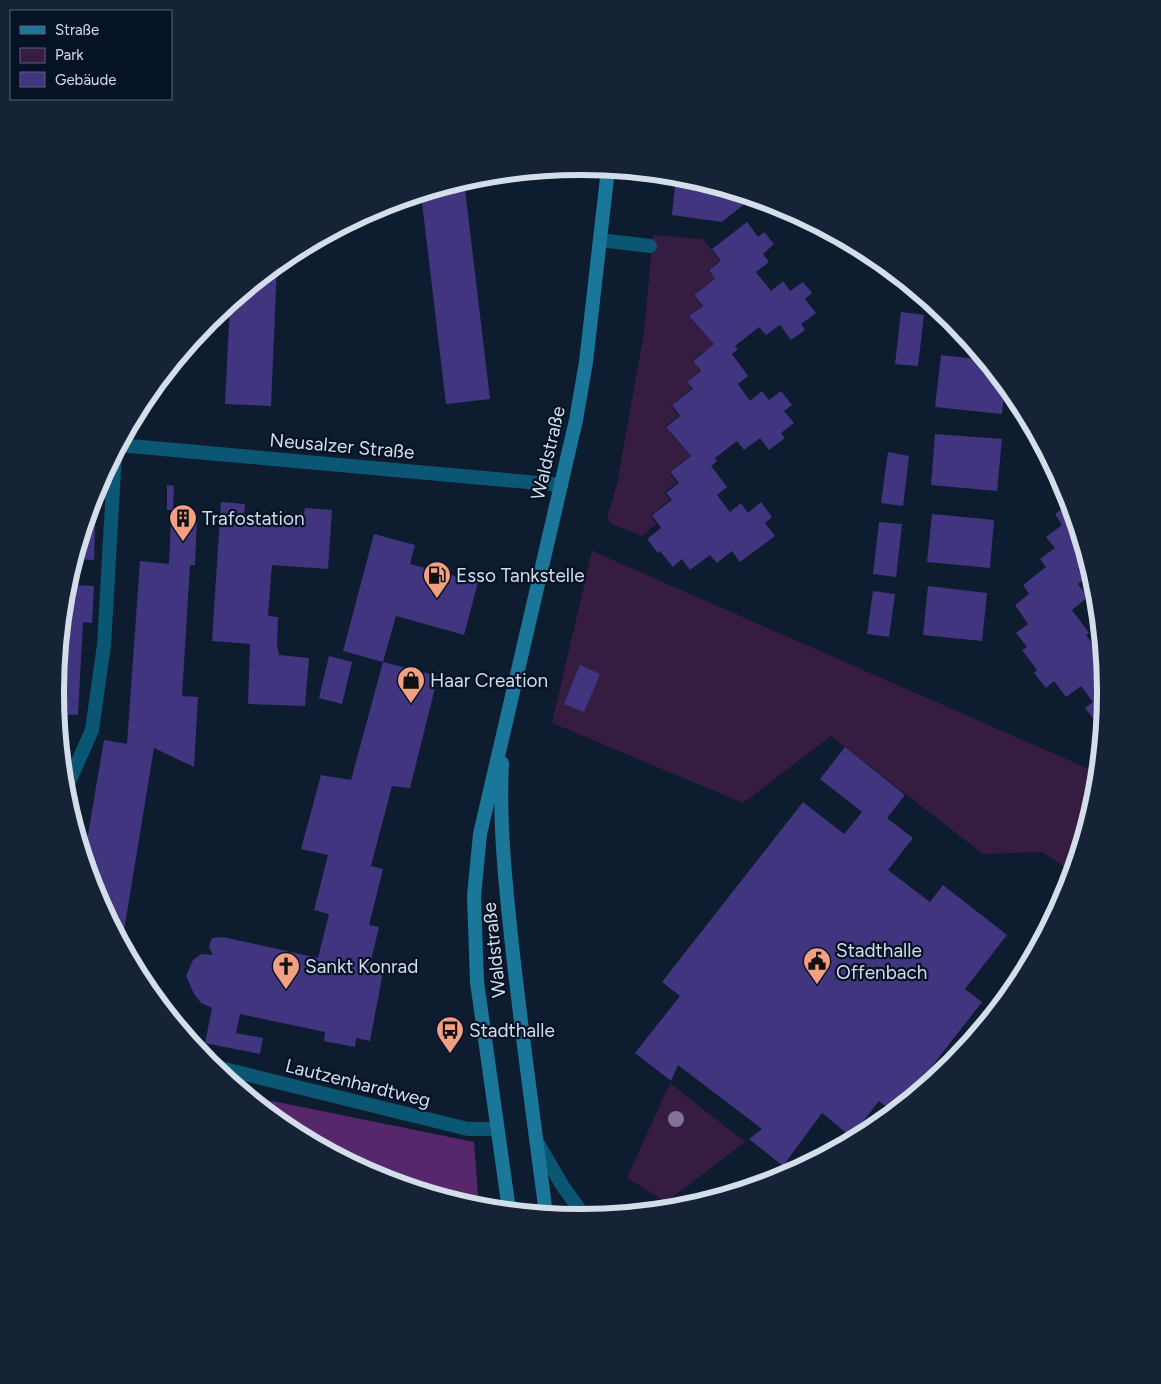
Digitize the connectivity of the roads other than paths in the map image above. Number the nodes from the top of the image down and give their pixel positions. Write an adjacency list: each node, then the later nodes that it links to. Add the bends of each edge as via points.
1 (607, 176): 2 (main road, Waldstraße)
2 (600, 240): 3 (street); 6 (main road, Waldstraße, via 584,377)
3 (650, 246)
4 (127, 446): 6 (street, Neusalzer Straße)
5 (120, 458): 8 (street, via 104,645 92,730)
6 (560, 484): 7 (main road, Waldstraße)
7 (503, 741): 10 (main road, Waldstraße, via 480,834 474,896 478,982); 11 (main road, Waldstraße, via 502,814 508,909)
8 (71, 777)
9 (229, 1070): 10 (street, Lautzenhardtweg, via 468,1129)
10 (496, 1129): 12 (main road, Waldstraße)
11 (537, 1142): 13 (main road, Waldstraße); 14 (street)
12 (508, 1203)
13 (545, 1208)
14 (579, 1209)

